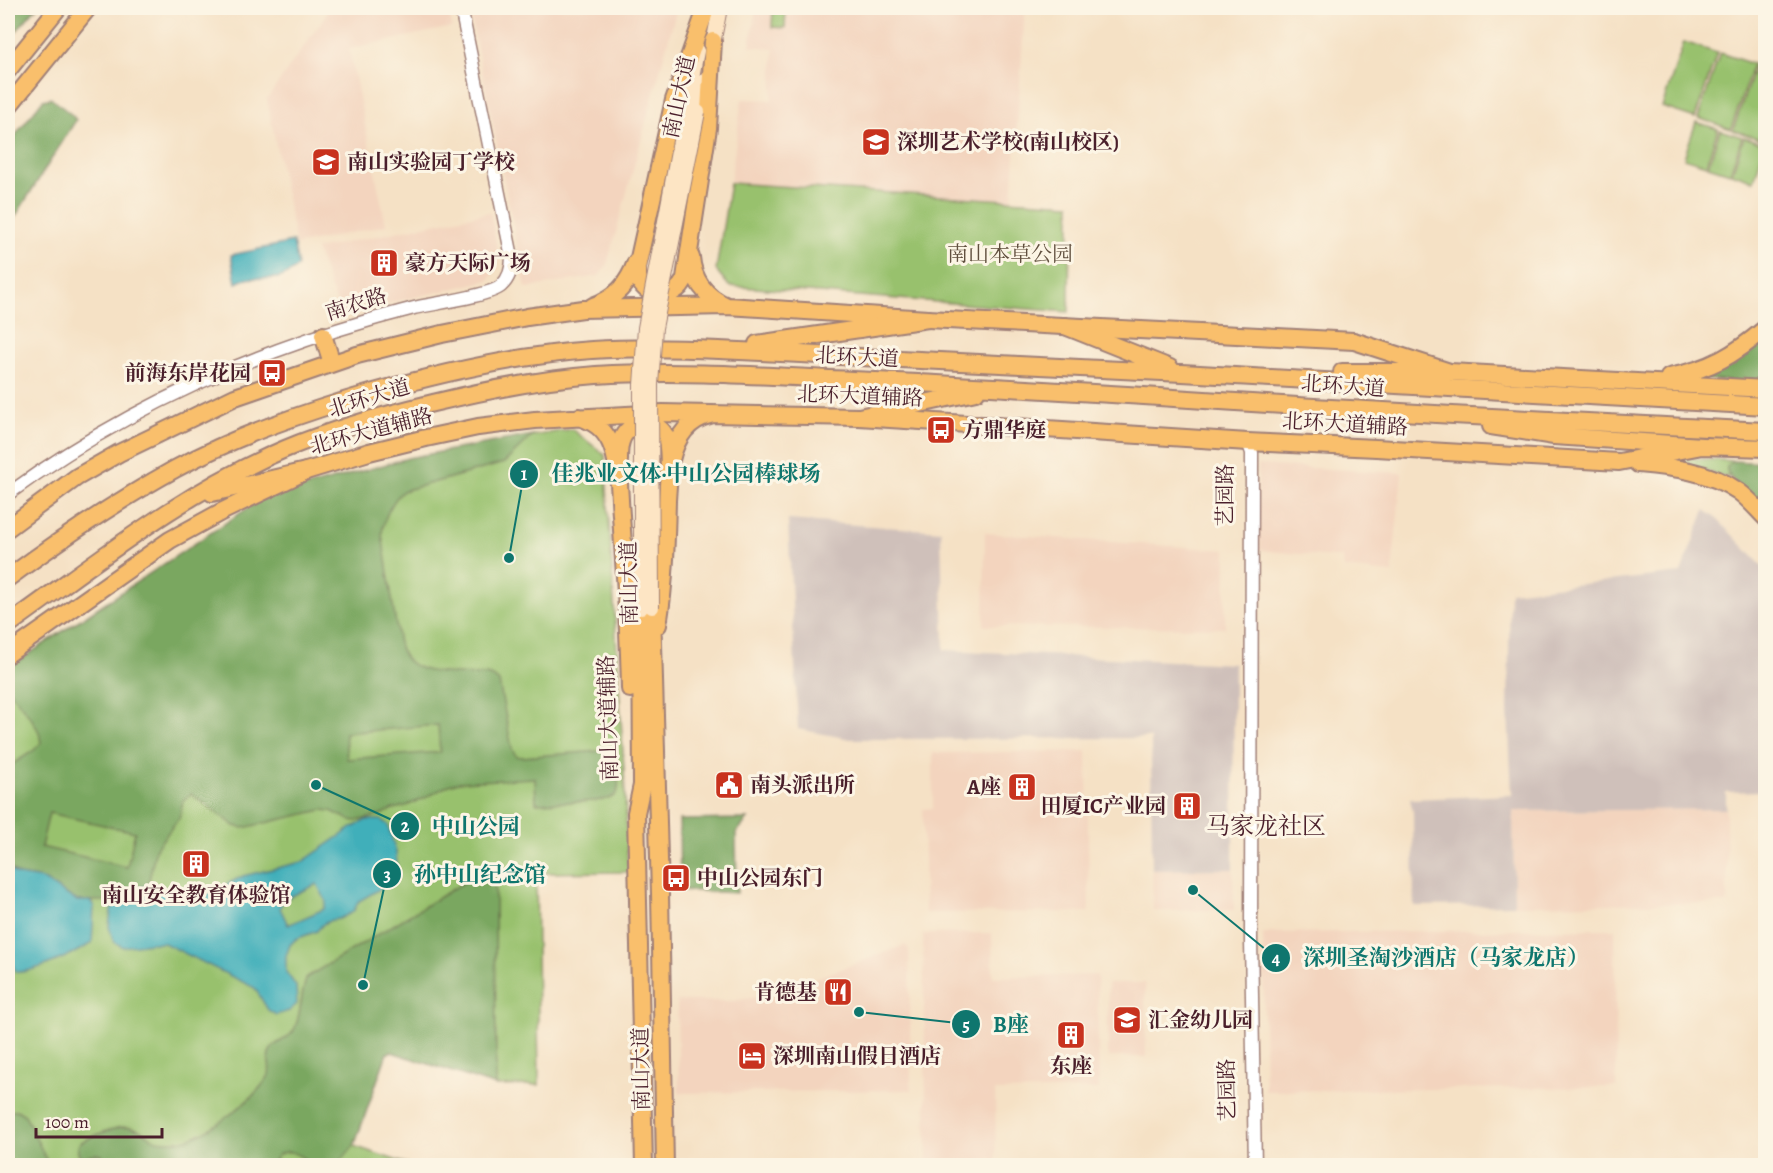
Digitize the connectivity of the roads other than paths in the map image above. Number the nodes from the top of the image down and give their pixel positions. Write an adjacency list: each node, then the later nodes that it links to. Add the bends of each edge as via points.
1 (58, 8): 7 (main road)
2 (88, 8): 8 (main road)
3 (461, 8): 17 (street, 南农路, via 511,249 510,272 495,290 402,311)
4 (720, 8): 6 (main road, 南山大道)
5 (705, 11): 9 (main road, 南山大道); 11 (main road, via 674,100)
6 (714, 41): 9 (main road, 南山大道); 10 (main road, via 708,128)
7 (8, 70)
8 (8, 107)
9 (692, 110): 43 (main road, 南山大道, bridge, via 655,328)
10 (691, 244): 11 (main road, via 684,283 666,294 647,291 640,285 636,274); 12 (main road, via 693,268 700,286)
11 (640, 247): 13 (main road, via 624,287 615,296)
12 (727, 306): 13 (main road); 14 (main road)
13 (582, 309): 19 (main road, via 442,334)
14 (928, 319): 15 (main road); 18 (main road)
15 (1065, 326): 20 (main road, via 1354,341); 21 (main road)
16 (1766, 328): 22 (main road, via 1717,363)
17 (323, 335): 19 (main road); 38 (street, 南农路, via 168,397 77,448)
18 (719, 350): 21 (main road, 北环大道); 42 (main road, 北环大道, via 603,350 533,357 464,369 341,402 276,423 175,469)
19 (332, 363): 41 (main road, via 235,397 119,453 77,477)
20 (1450, 372): 21 (main road); 22 (main road)
21 (1182, 373): 25 (main road, 北环大道)
22 (1645, 381): 24 (main road)
23 (999, 387): 27 (main road, 北环大道); 29 (main road); 39 (main road, 北环大道, via 657,373 537,381 471,393 349,426 284,450)
24 (1766, 389)
25 (1766, 406)
26 (724, 414): 28 (main road, 北环大道辅路); 29 (main road, 北环大道辅路); 35 (main road, via 702,417 683,431)
27 (1434, 415): 30 (main road, 北环大道); 32 (main road, via 1554,436)
28 (579, 417): 36 (main road, 北环大道辅路, via 478,427); 37 (main road, via 603,430 613,449)
29 (859, 417): 31 (main road, 北环大道辅路)
30 (1766, 431)
31 (1248, 442): 34 (main road, 北环大道辅路); 50 (street, 艺园路, via 1244,453 1243,940); 51 (street, 艺园路, via 1252,453 1251,940)
32 (1702, 446): 33 (main road, 北环大道辅路); 34 (main road, 北环大道辅路)
33 (1766, 448)
34 (1619, 462): 40 (main road, via 1707,476 1738,491)
35 (668, 470): 37 (main road, via 663,431 652,424 637,424 626,431 620,443); 46 (main road, via 663,600)
36 (306, 471): 39 (main road); 45 (main road, 北环大道辅路, via 170,540)
37 (618, 477): 47 (main road, 南山大道辅路)
38 (8, 494)
39 (191, 498): 44 (main road, 北环大道)
40 (1766, 518)
41 (8, 528)
42 (8, 578)
43 (646, 607): 46 (main road, 南山大道)
44 (8, 625)
45 (8, 654)
46 (647, 656): 47 (main road, 南山大道, via 642,785); 49 (main road, 南山大道, via 660,894)
47 (636, 813): 48 (main road, 南山大道)
48 (645, 1166)
49 (665, 1166)
50 (1248, 1166)
51 (1255, 1166)

